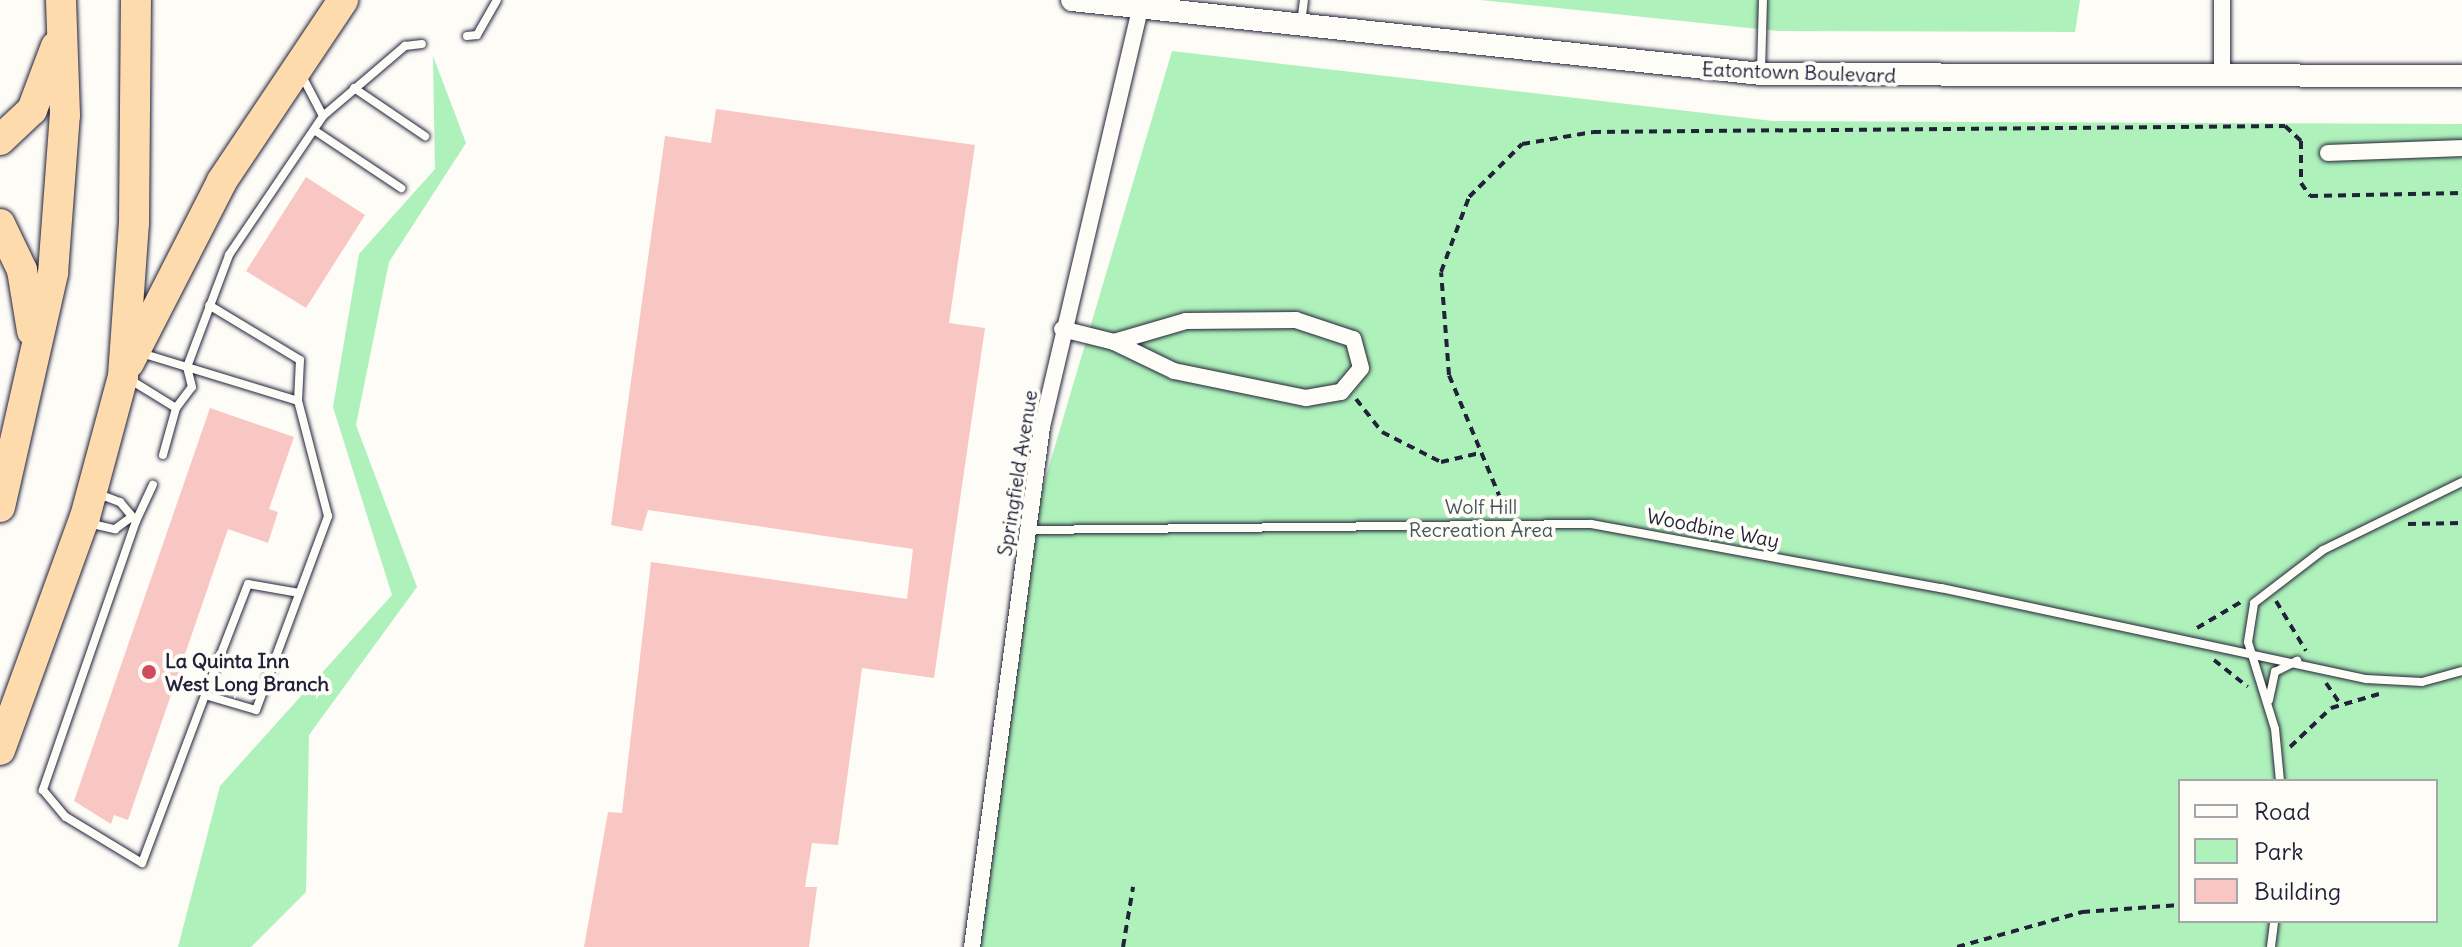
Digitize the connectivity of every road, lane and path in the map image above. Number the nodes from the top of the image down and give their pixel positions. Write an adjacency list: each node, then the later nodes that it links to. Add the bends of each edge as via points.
1 (136, 0): 30 (highway)
2 (343, 0): 13 (highway)
3 (497, 0): 11 (lane, via 477,35)
4 (1072, 0): 8 (street, Eatontown Boulevard)
5 (1304, 0): 10 (lane)
6 (1763, 0): 14 (lane)
7 (2222, 0): 16 (street)
8 (1139, 12): 10 (street, Eatontown Boulevard); 28 (street, Springfield Avenue)
9 (62, 15): 21 (highway, via 32,110); 31 (highway, via 57,233)
10 (1301, 29): 14 (street, Eatontown Boulevard)
11 (467, 36)
12 (422, 44): 17 (lane, via 405,46)
13 (297, 66): 18 (lane); 30 (highway, via 222,181)
14 (1761, 74): 16 (street, Eatontown Boulevard)
15 (2462, 76): 16 (street, Eatontown Boulevard)
16 (2222, 77)
17 (354, 88): 18 (lane); 20 (lane)
18 (323, 116): 19 (lane)
19 (314, 130): 24 (lane); 27 (lane, via 229,255)
20 (425, 136)
21 (0, 140)
22 (2462, 148): 23 (street)
23 (2328, 153)
24 (401, 188)
25 (2462, 193): 36 (path, via 2310,196 2301,183 2301,141 2285,126 1546,137 1522,144 1483,176 1446,246 1443,347)
26 (0, 224): 31 (highway, via 29,299)
27 (209, 305): 32 (lane); 34 (lane, via 300,360)
28 (1062, 329): 29 (street); 47 (street, Springfield Avenue)
29 (1114, 342): 33 (street, via 1203,379 1306,398); 33 (street, via 1186,321 1321,324 1360,348 1361,368)
30 (128, 359): 32 (lane); 35 (lane); 40 (highway)
31 (35, 365): 41 (highway)
32 (187, 367): 34 (lane); 35 (lane, via 192,387)
33 (1348, 387): 36 (path, via 1382,432 1441,462)
34 (298, 401): 49 (lane, via 328,516)
35 (176, 408): 37 (lane)
36 (1480, 453): 43 (path)
37 (163, 455)
38 (2462, 482): 46 (lane)
39 (153, 485): 42 (lane)
40 (92, 492): 42 (lane, via 120,502); 44 (highway)
41 (0, 507)
42 (132, 520): 44 (lane, via 115,529); 56 (lane, via 43,790 49,805 142,863)
43 (1510, 521): 47 (lane, Woodbine Way); 50 (lane, Woodbine Way, via 1636,530)
44 (83, 522): 59 (highway)
45 (2462, 523): 46 (path)
46 (2381, 525): 48 (lane, via 2323,550)
47 (1027, 530): 65 (street, Springfield Avenue)
48 (2261, 592): 50 (path); 51 (lane, via 2250,613); 53 (path, via 2283,609)
49 (299, 593): 56 (lane, via 248,584); 56 (lane, via 256,710)
50 (2175, 635): 51 (lane, Woodbine Way); 58 (path)
51 (2250, 650): 52 (lane, Woodbine Way); 58 (lane)
52 (2299, 661): 53 (lane, Woodbine Way); 58 (lane, via 2275,672)
53 (2314, 664): 55 (lane, Woodbine Way, via 2366,679); 57 (path)
54 (2462, 671): 55 (lane, Woodbine Way)
55 (2422, 682): 57 (path)
56 (205, 695)
57 (2340, 704): 61 (path, via 2296,736)
58 (2269, 709): 60 (lane)
59 (0, 750)
60 (2280, 779)
61 (2280, 779)
62 (1133, 887): 66 (path)
63 (2178, 905): 67 (path, via 2082,912)
64 (2274, 923): 68 (lane)
65 (972, 947)
66 (1123, 947)
67 (1957, 947)
68 (2271, 947)

